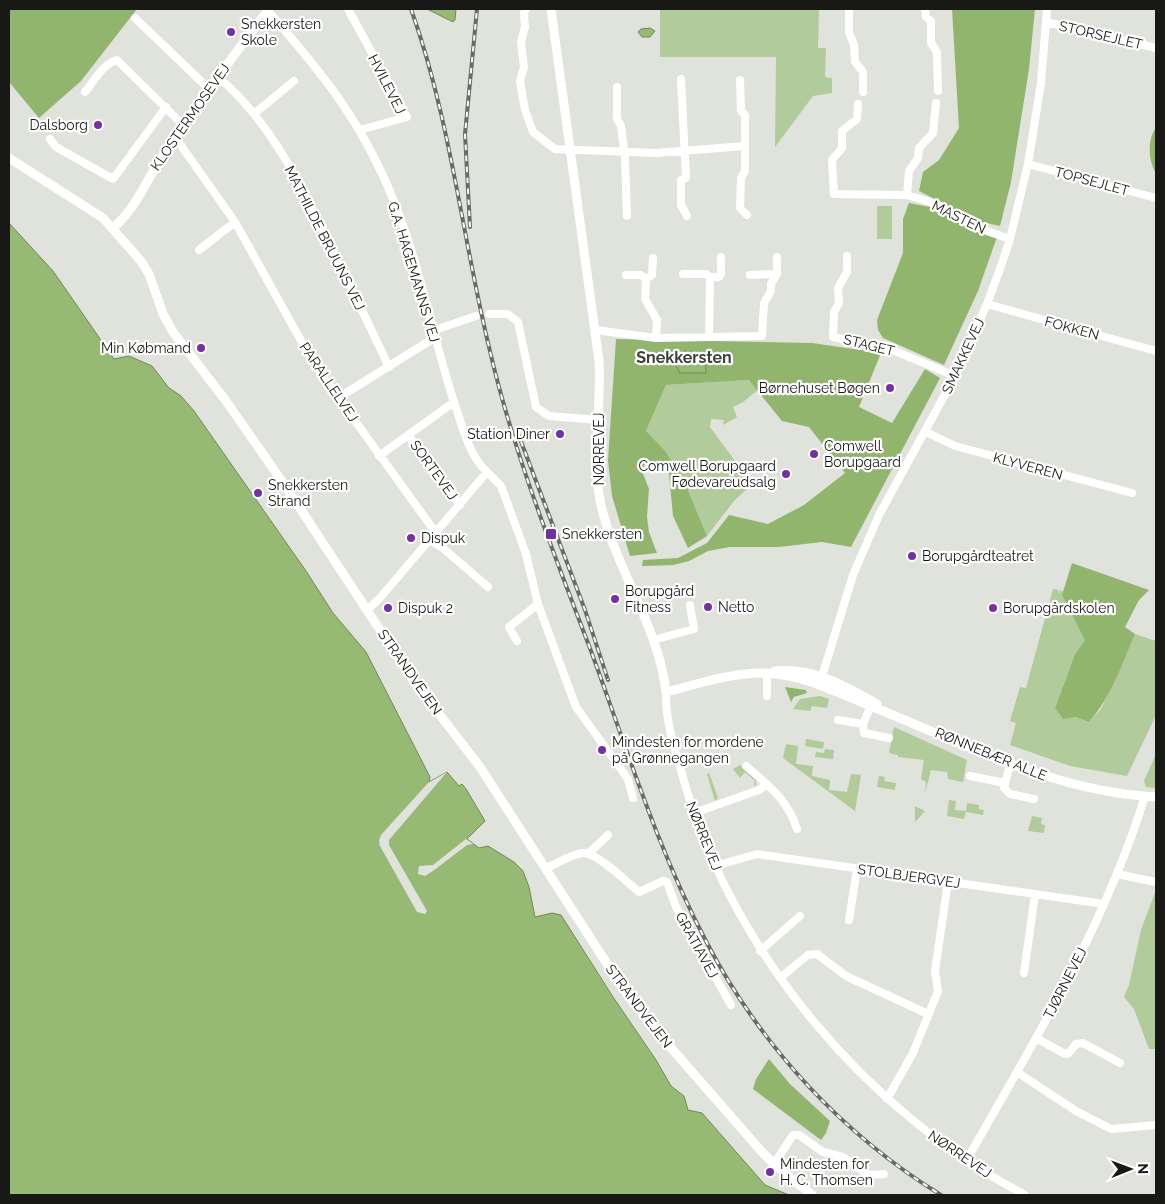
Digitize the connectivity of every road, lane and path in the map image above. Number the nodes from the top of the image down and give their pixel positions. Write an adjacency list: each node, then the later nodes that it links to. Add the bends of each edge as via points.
1 (348, 9): 25 (street, HVILEVEJ, via 406,117)
2 (526, 9): 30 (street, via 521,42 524,67 520,81 525,110 533,132 555,149)
3 (551, 9): 30 (main road, NØRREVEJ)
4 (848, 9): 19 (street, via 855,62 863,72)
5 (925, 9): 17 (street, via 926,17 931,21 931,43 937,52)
6 (1047, 9): 9 (street, SMAKKEVEJ)
7 (269, 10): 11 (main road, KLOSTERMOSEVEJ); 25 (street, G.A. HAGEMANNS VEJ, via 330,84)
8 (135, 18): 16 (street)
9 (1046, 22): 10 (street, STORSEJLET); 33 (street, SMAKKEVEJ, via 1041,83)
10 (1156, 48)
11 (218, 77): 16 (main road, KLOSTERMOSEVEJ); 23 (street, MATHILDE BRUUNS VEJ)
12 (681, 79): 29 (street)
13 (740, 80): 28 (street)
14 (294, 81): 23 (street)
15 (617, 87): 31 (street, via 617,119 621,126)
16 (208, 88): 24 (main road, KLOSTERMOSEVEJ)
17 (938, 91)
18 (85, 92): 22 (street, via 104,68 117,60)
19 (863, 92)
20 (936, 103): 34 (street, via 934,133 919,148 918,158 909,171)
21 (858, 104): 34 (street, MASTEN, via 857,119 842,131 842,148 832,160 834,194)
22 (166, 107): 24 (street); 27 (street, via 113,179 56,147)
23 (254, 114): 61 (street, MATHILDE BRUUNS VEJ, via 311,206)
24 (183, 125): 26 (main road, KLOSTERMOSEVEJ)
25 (360, 130): 57 (street, G.A. HAGEMANNS VEJ, via 398,210)
26 (175, 137): 39 (street, PARALLELVEJ); 40 (main road, KLOSTERMOSEVEJ, via 125,218)
27 (50, 139)
28 (745, 146): 29 (street); 36 (street, via 740,208)
29 (686, 149): 31 (street, via 679,152); 38 (street, via 686,178 681,180 681,205)
30 (570, 150): 31 (street); 56 (main road, NØRREVEJ)
31 (623, 152): 37 (street)
32 (9, 158): 40 (main road, STRANDVEJEN, via 89,208)
33 (1028, 164): 35 (street, TOPSEJLET); 41 (street, SMAKKEVEJ)
34 (907, 195): 41 (street, MASTEN, via 937,204 972,226)
35 (1156, 198)
36 (747, 215)
37 (627, 216)
38 (687, 216)
39 (235, 222): 42 (street); 63 (street, PARALLELVEJ, via 314,364)
40 (114, 228): 77 (main road, STRANDVEJEN, via 147,270 173,332 286,487)
41 (1010, 239): 53 (street, SMAKKEVEJ)
42 (199, 250)
43 (847, 256): 62 (street, STAGET, via 847,272 838,288 839,303 834,312 833,336 890,349)
44 (721, 257): 50 (street, via 722,274)
45 (777, 257): 51 (street)
46 (653, 258): 52 (street, via 652,275)
47 (683, 274): 50 (street, via 706,274)
48 (750, 274): 51 (street, via 770,274)
49 (626, 275): 52 (street, via 641,275)
50 (710, 277): 58 (street)
51 (774, 278): 58 (street, via 772,291 764,303 762,336)
52 (646, 279): 59 (street, via 645,298 657,320)
53 (987, 304): 60 (street, FOKKEN); 62 (street, SMAKKEVEJ)
54 (489, 314): 65 (street, via 508,314 518,322 536,407 549,416)
55 (476, 316): 57 (street)
56 (595, 330): 59 (street); 65 (main road, NØRREVEJ, via 600,383)
57 (433, 335): 61 (street); 64 (street, G.A. HAGEMANNS VEJ)
58 (709, 336): 59 (street)
59 (656, 338)
60 (1156, 351)
61 (389, 367): 63 (street)
62 (955, 376): 66 (street, SMAKKEVEJ)
63 (338, 398): 68 (street, PARALLELVEJ)
64 (454, 402): 67 (street); 69 (street, G.A. HAGEMANNS VEJ, via 472,453)
65 (598, 420): 78 (main road, NØRREVEJ, via 596,467 602,511)
66 (926, 432): 70 (street, KLYVEREN, via 955,446); 81 (street, SMAKKEVEJ, via 878,515)
67 (408, 435): 68 (street); 71 (street, SORTEVEJ)
68 (379, 456): 72 (street, PARALLELVEJ)
69 (487, 472): 71 (street); 75 (street, G.A. HAGEMANNS VEJ, via 501,486 526,554)
70 (1132, 493)
71 (460, 505): 72 (street)
72 (436, 533): 73 (street)
73 (430, 540): 74 (street); 77 (street)
74 (488, 587)
75 (538, 604): 79 (street, via 509,627); 95 (street, G.A. HAGEMANNS VEJ, via 576,707 628,779)
76 (690, 605): 78 (street, via 694,630)
77 (367, 610): 102 (main road, STRANDVEJEN, via 413,680 480,767)
78 (653, 640): 82 (main road, NØRREVEJ)
79 (517, 641)
80 (767, 674): 81 (main road, RØNNEBÆR ALLE, via 787,670); 82 (main road, RØNNEBÆR ALLE, via 737,676); 83 (street)
81 (821, 681): 84 (main road, RØNNEBÆR ALLE)
82 (666, 692): 97 (street, NØRREVEJ, via 672,735)
83 (767, 696)
84 (871, 704): 86 (street); 88 (main road, RØNNEBÆR ALLE)
85 (838, 720): 86 (street)
86 (863, 724): 87 (street, via 864,733)
87 (888, 738)
88 (1010, 765): 91 (street); 93 (main road, RØNNEBÆR ALLE, via 1084,787)
89 (746, 766): 92 (street)
90 (970, 776): 91 (street)
91 (1005, 783): 96 (street, via 1004,788 1010,794)
92 (767, 784): 97 (street, via 759,790); 98 (street, via 787,805)
93 (1145, 796): 94 (main road, RØNNEBÆR ALLE); 104 (street, TJØRNEVEJ)
94 (1156, 797)
95 (633, 798)
96 (1034, 799)
97 (694, 813): 101 (street, NØRREVEJ)
98 (797, 828)
99 (608, 835): 100 (street)
100 (588, 854): 102 (street, via 582,853); 114 (street, GRATIAVEJ, via 639,892 667,882 676,907)
101 (715, 866): 103 (street, STOLBJERGVEJ, via 757,854); 111 (street, NØRREVEJ)
102 (546, 868): 122 (main road, STRANDVEJEN, via 622,987 652,1026)
103 (857, 869): 105 (street, STOLBJERGVEJ); 110 (street)
104 (1117, 874): 106 (street); 108 (street, TJØRNEVEJ)
105 (948, 882): 107 (street, STOLBJERGVEJ); 115 (street, via 935,971 938,991)
106 (1156, 882)
107 (1035, 894): 108 (street, STOLBJERGVEJ); 112 (street)
108 (1104, 904): 116 (street, TJØRNEVEJ)
109 (800, 916): 111 (street)
110 (850, 920)
111 (760, 951): 113 (street, NØRREVEJ)
112 (1024, 973)
113 (780, 978): 115 (street, via 808,955 817,954 846,976); 119 (street, NØRREVEJ, via 852,1064)
114 (731, 1005)
115 (928, 1014): 119 (street, via 913,1053)
116 (1036, 1038): 117 (street, via 1065,1054 1076,1044 1083,1043); 118 (street, TJØRNEVEJ)
117 (1120, 1063)
118 (1017, 1072): 120 (street, via 1076,1111 1111,1129); 121 (street, TJØRNEVEJ)
119 (887, 1099): 121 (street, NØRREVEJ)
120 (1156, 1125)
121 (966, 1161): 125 (street, NØRREVEJ)
122 (774, 1164): 123 (street, via 793,1135 799,1135 823,1152 843,1157 869,1175); 124 (main road, STRANDVEJEN)
123 (884, 1174)
124 (812, 1195)
125 (1025, 1195)

